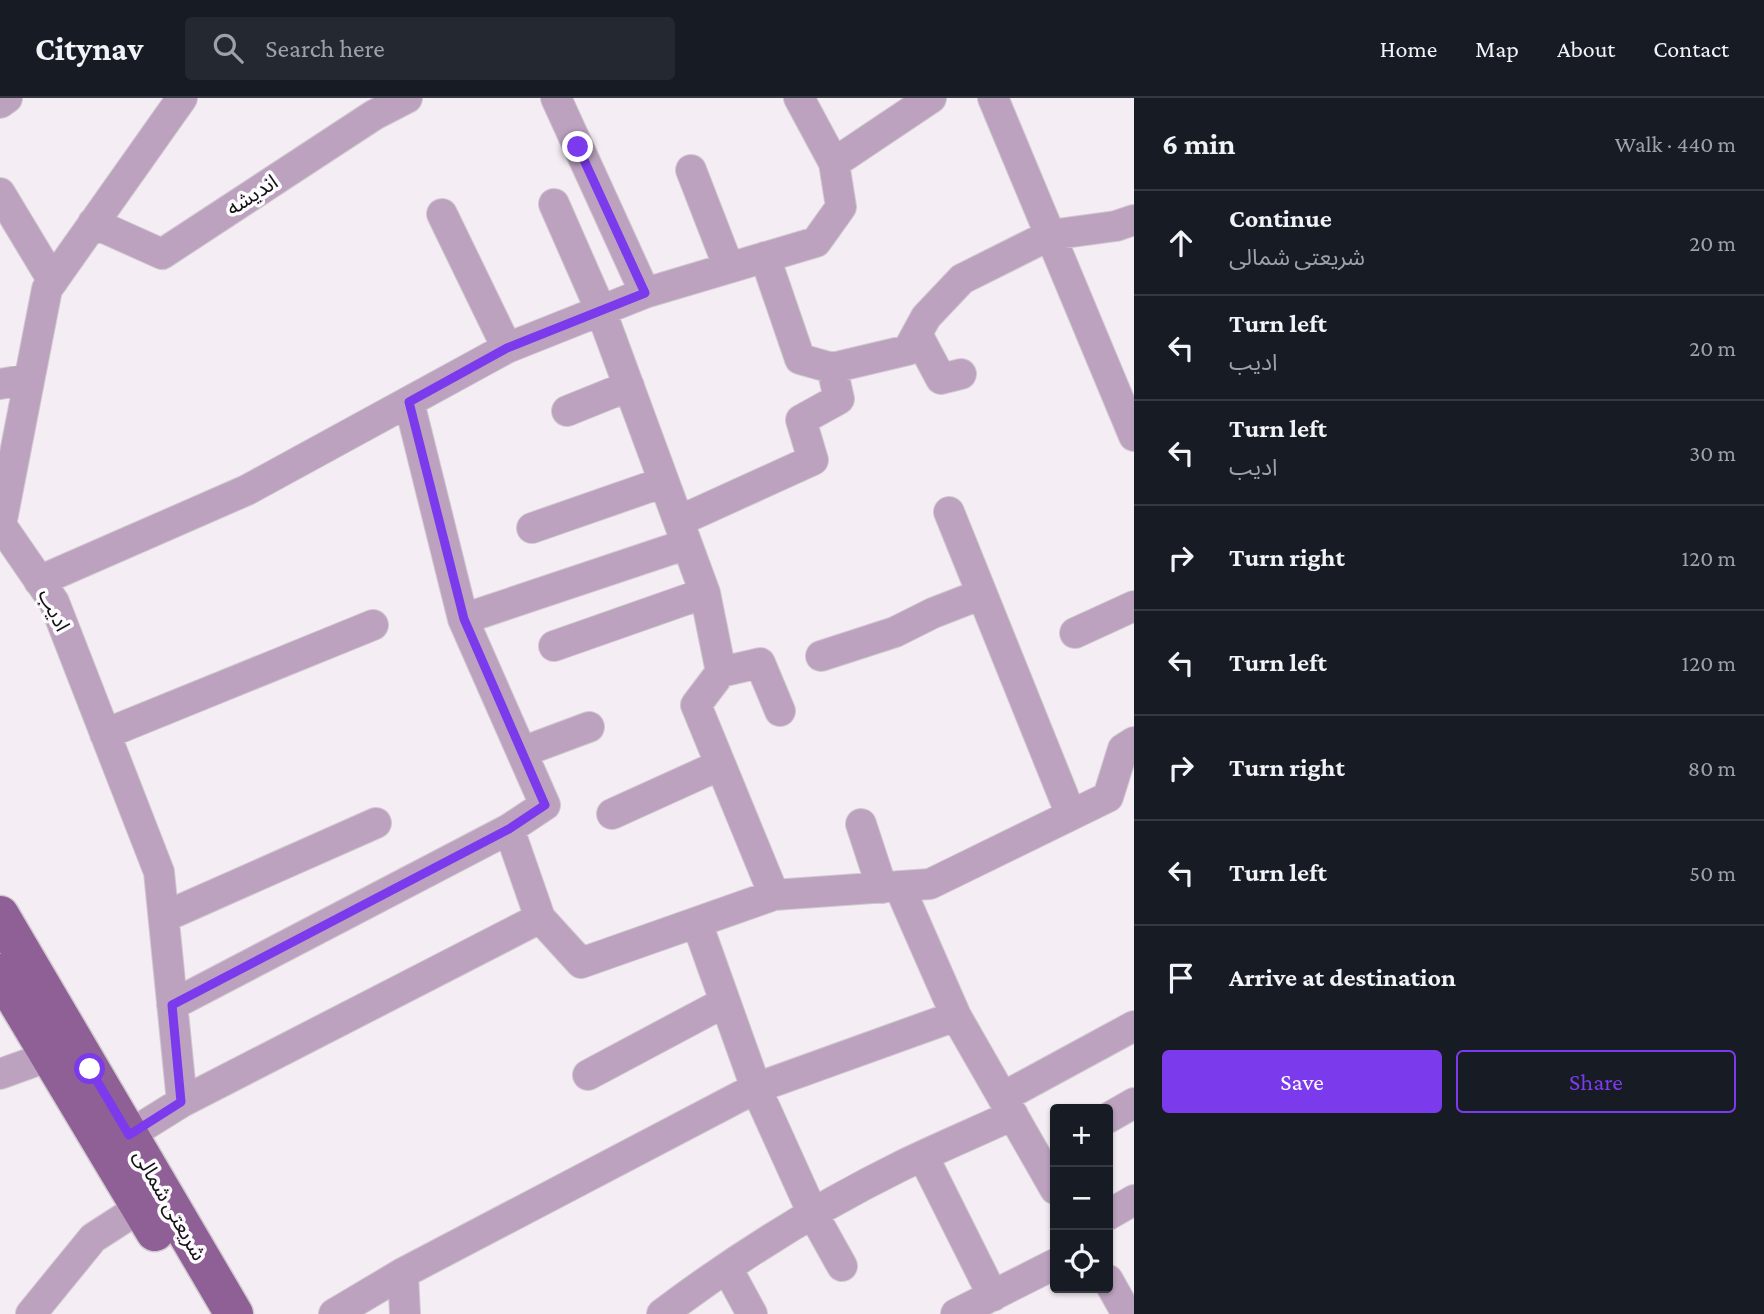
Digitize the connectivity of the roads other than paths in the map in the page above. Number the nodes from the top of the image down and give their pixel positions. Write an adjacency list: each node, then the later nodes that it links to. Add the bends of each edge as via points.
1 (7, 98): 8 (street)
2 (182, 98): 16 (street, ادیب)
3 (407, 98): 9 (street, اندیشه)
4 (556, 98): 21 (street)
5 (799, 98): 10 (street)
6 (931, 98): 10 (street)
7 (993, 98): 17 (street)
8 (0, 103)
9 (369, 106): 16 (street, اندیشه, via 162,254)
10 (834, 163): 18 (street, via 841,207 816,242)
11 (691, 170): 19 (street)
12 (0, 193): 20 (street)
13 (554, 204): 22 (street)
14 (442, 214): 24 (street)
15 (1134, 220): 17 (street)
16 (93, 223): 20 (street, ادیب)
17 (1050, 235): 23 (street, via 962,279 926,317); 32 (street)
18 (765, 257): 19 (street); 25 (street, via 800,359)
19 (729, 268): 21 (street)
20 (53, 281): 27 (street, ادیب, via 47,289)
21 (645, 293): 22 (street)
22 (601, 311): 24 (street); 29 (street)
23 (917, 334): 25 (street, via 908,350); 26 (street, via 941,379)
24 (507, 348): 30 (street)
25 (832, 368): 36 (street, via 839,399 801,420 813,460)
26 (961, 374)
27 (29, 379): 28 (street); 37 (street, ادیب, via 1,525)
28 (0, 384)
29 (629, 386): 31 (street); 33 (street)
30 (409, 402): 37 (street, via 247,490); 41 (street)
31 (568, 411)
32 (1134, 436)
33 (664, 482): 35 (street); 36 (street)
34 (949, 512): 39 (street)
35 (532, 528)
36 (683, 533): 38 (street); 41 (street)
37 (38, 581): 49 (street, ادیب, via 54,602)
38 (705, 593): 44 (street); 46 (street)
39 (982, 594): 45 (street, via 895,632); 54 (street)
40 (1134, 606): 43 (street)
41 (464, 619): 51 (street)
42 (373, 625): 49 (street)
43 (1075, 633)
44 (554, 646)
45 (821, 656)
46 (721, 672): 47 (street, via 760,663); 52 (street, via 696,705)
47 (780, 711)
48 (589, 727): 51 (street)
49 (105, 734): 61 (street, ادیب, via 159,872)
50 (1134, 741): 54 (street, via 1123,749 1108,797)
51 (522, 752): 57 (street, via 545,805)
52 (720, 765): 53 (street); 59 (street)
53 (612, 814)
54 (1071, 815): 58 (street, via 930,884)
55 (376, 823): 61 (street)
56 (861, 824): 58 (street)
57 (509, 829): 62 (street); 66 (street)
58 (890, 887): 59 (street); 67 (street)
59 (774, 895): 63 (street)
60 (0, 915): 77 (main road, شریعتی شمالی)
61 (164, 917): 66 (street, ادیب)
62 (540, 918): 63 (street, via 581,963); 73 (street)
63 (697, 923): 65 (street)
64 (0, 973): 69 (main road, شریعتی شمالی)
65 (725, 1002): 71 (street); 72 (street)
66 (172, 1005): 73 (street, ادیب)
67 (956, 1016): 72 (street); 75 (street)
68 (1134, 1026): 75 (street)
69 (50, 1056): 70 (street); 81 (main road, شریعتی شمالی)
70 (0, 1074)
71 (588, 1075)
72 (755, 1088): 83 (street); 87 (street)
73 (181, 1102): 77 (street)
74 (1134, 1103): 76 (street)
75 (1008, 1106): 78 (street); 79 (street)
76 (1113, 1115)
77 (129, 1135): 92 (main road, شریعتی شمالی)
78 (1047, 1155)
79 (922, 1156): 83 (street); 89 (street)
80 (1134, 1200): 82 (street)
81 (141, 1207): 90 (street, via 93,1238); 91 (main road, شریعتی شمالی)
82 (1113, 1212)
83 (813, 1214): 84 (street); 86 (street)
84 (842, 1266)
85 (1050, 1267): 89 (street)
86 (727, 1268): 95 (street); 96 (street)
87 (403, 1273): 93 (street); 94 (street)
88 (1113, 1289): 98 (street)
89 (993, 1296): 97 (street)
90 (31, 1314)
91 (204, 1314)
92 (234, 1314)
93 (334, 1314)
94 (405, 1314)
95 (662, 1314)
96 (752, 1314)
97 (956, 1314)
98 (1127, 1314)

